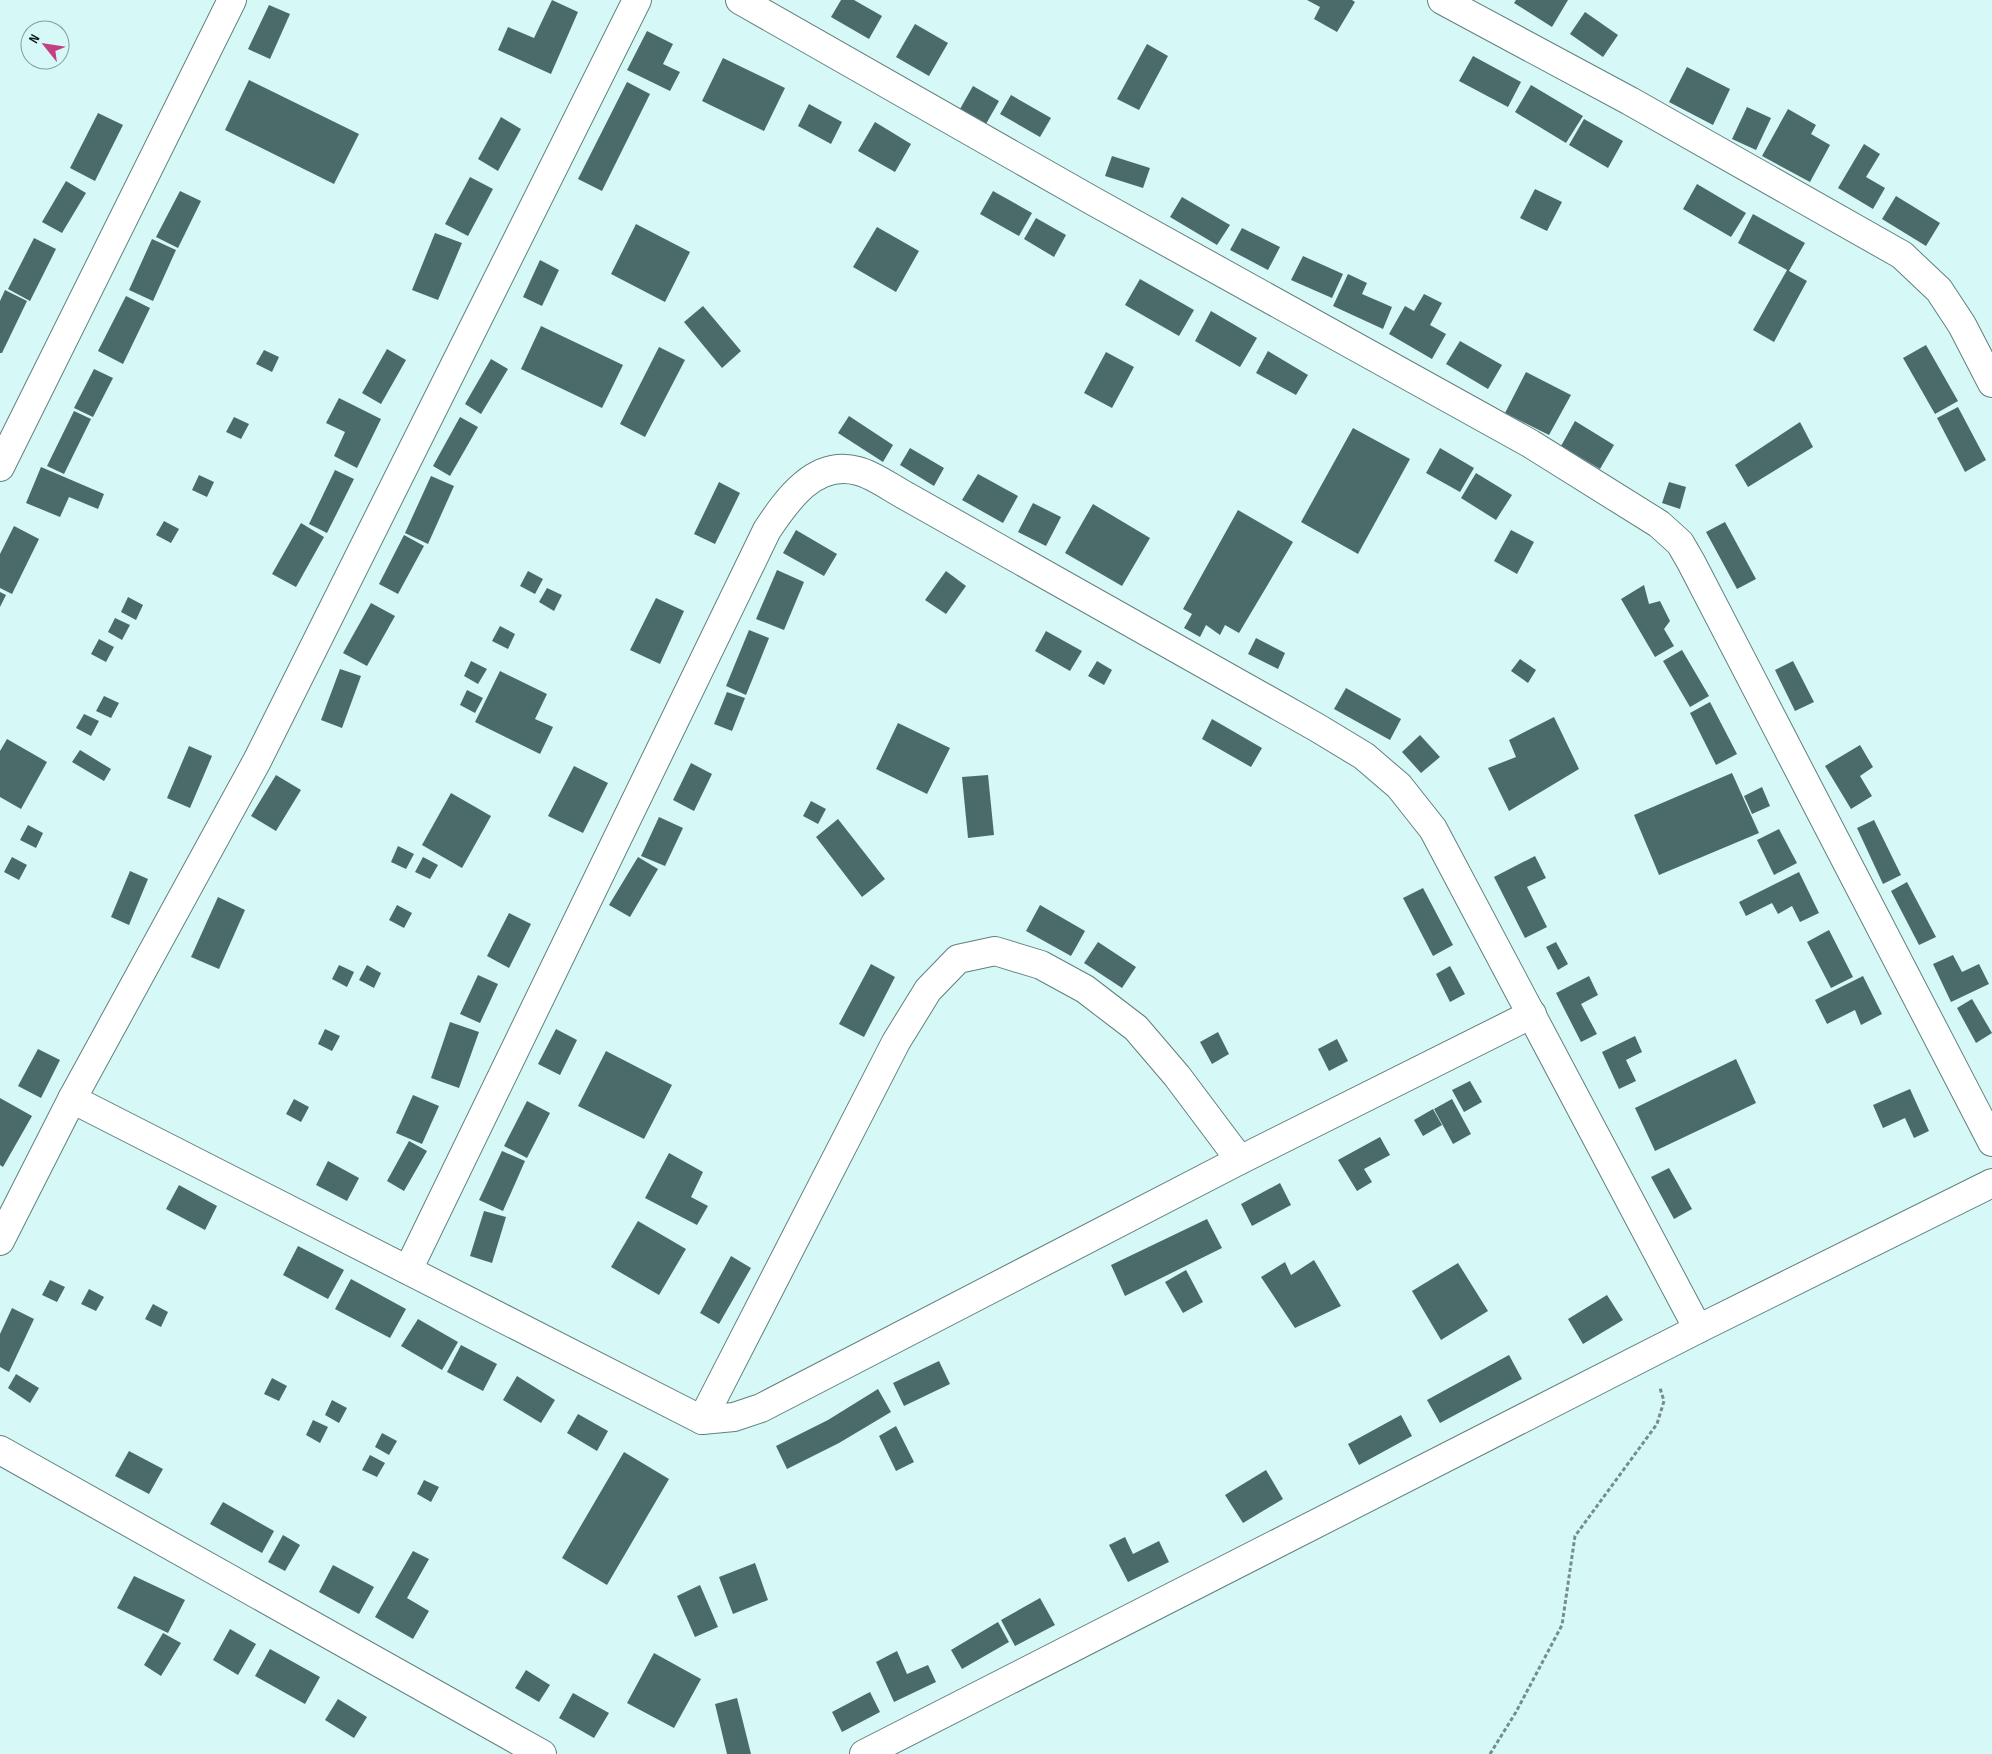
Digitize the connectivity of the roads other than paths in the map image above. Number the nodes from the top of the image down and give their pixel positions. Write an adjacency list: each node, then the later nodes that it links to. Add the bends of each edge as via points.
1 (232, 0): 6 (street)
2 (636, 0): 8 (street, via 257,761)
3 (740, 0): 9 (street, via 1531,444 1659,524 1680,543)
4 (1442, 0): 5 (street, via 1630,101 1902,256 1939,290 1962,325)
5 (1992, 383)
6 (0, 467)
7 (1532, 1014): 10 (street); 13 (street, via 1432,829 1399,786 1364,756 906,496 858,471 831,470 806,482 785,503 767,530); 14 (street)
8 (72, 1099): 12 (street); 13 (street)
9 (1992, 1142)
10 (1240, 1160): 15 (street, via 762,1408 734,1417); 15 (street, via 1136,1028 1085,989 1041,965 994,951 958,959 928,990 896,1042)
11 (1992, 1183): 14 (street)
12 (0, 1241)
13 (408, 1270): 15 (street)
14 (1698, 1329): 18 (street)
15 (702, 1420)
16 (0, 1450): 17 (street)
17 (542, 1754)
18 (864, 1754)

